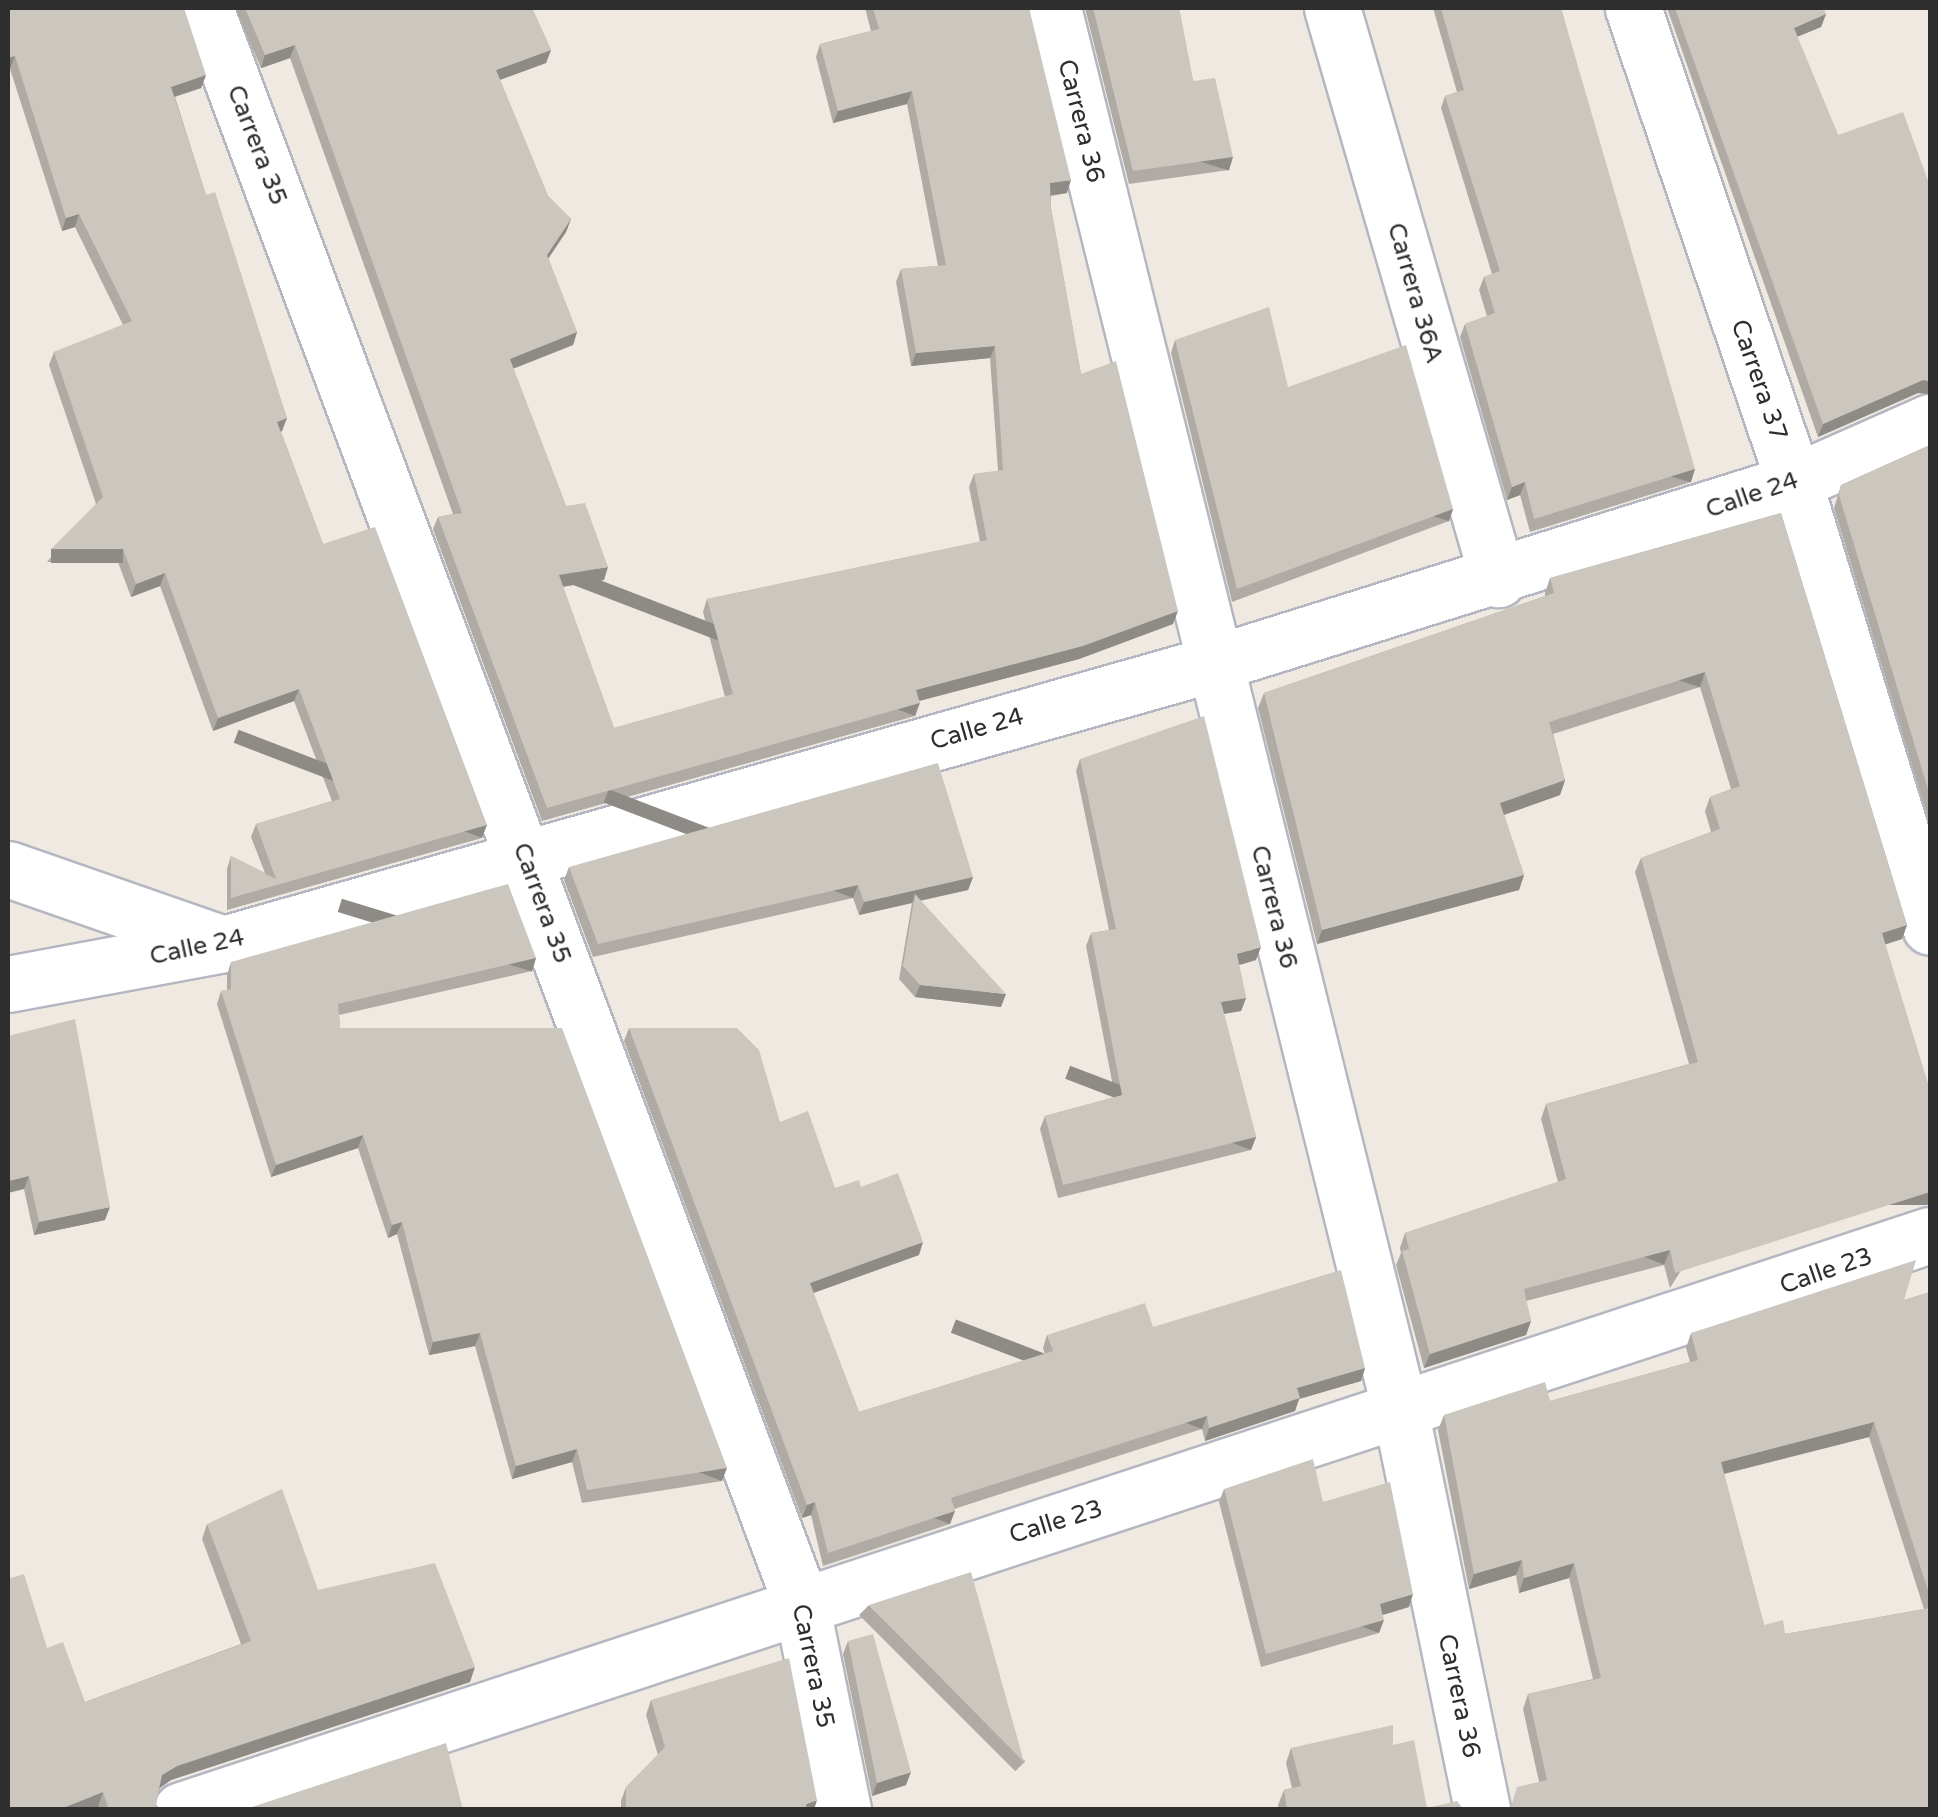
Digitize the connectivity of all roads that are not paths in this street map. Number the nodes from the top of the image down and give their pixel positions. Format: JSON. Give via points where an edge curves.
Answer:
{"nodes":[{"id":1,"x":205,"y":8,"type":"edge"},
{"id":2,"x":1053,"y":8,"type":"edge"},
{"id":3,"x":1332,"y":8,"type":"edge"},
{"id":4,"x":1633,"y":8,"type":"edge"},
{"id":5,"x":1930,"y":422,"type":"edge"},
{"id":6,"x":1794,"y":482,"type":"junction"},
{"id":7,"x":1498,"y":578,"type":"junction"},
{"id":8,"x":1212,"y":664,"type":"junction"},
{"id":9,"x":524,"y":856,"type":"junction"},
{"id":10,"x":8,"y":869,"type":"edge"},
{"id":11,"x":1930,"y":927,"type":"edge"},
{"id":12,"x":223,"y":944,"type":"junction"},
{"id":13,"x":8,"y":984,"type":"edge"},
{"id":14,"x":1930,"y":1235,"type":"edge"},
{"id":15,"x":1401,"y":1414,"type":"junction"},
{"id":16,"x":801,"y":1602,"type":"junction"},
{"id":17,"x":181,"y":1810,"type":"edge"},
{"id":18,"x":843,"y":1810,"type":"edge"},
{"id":19,"x":1482,"y":1810,"type":"edge"}],
"edges":[{"from":1,"to":9,"type":"street","name":"Carrera 35"},
{"from":2,"to":8,"type":"street","name":"Carrera 36"},
{"from":3,"to":7,"type":"street","name":"Carrera 36A"},
{"from":4,"to":6,"type":"street","name":"Carrera 37"},
{"from":5,"to":6,"type":"street","name":"Calle 24"},
{"from":6,"to":7,"type":"street","name":"Calle 24"},
{"from":6,"to":11,"type":"street","name":"Carrera 37"},
{"from":7,"to":8,"type":"street","name":"Calle 24"},
{"from":8,"to":9,"type":"street","name":"Calle 24"},
{"from":8,"to":15,"type":"street","name":"Carrera 36"},
{"from":9,"to":12,"type":"street","name":"Calle 24"},
{"from":9,"to":16,"type":"street","name":"Carrera 35"},
{"from":10,"to":12,"type":"street"},
{"from":12,"to":13,"type":"street","name":"Calle 24"},
{"from":14,"to":15,"type":"street","name":"Calle 23"},
{"from":15,"to":16,"type":"street","name":"Calle 23"},
{"from":15,"to":19,"type":"street","name":"Carrera 36"},
{"from":16,"to":17,"type":"street","name":"Calle 23"},
{"from":16,"to":18,"type":"street","name":"Carrera 35"}]}
